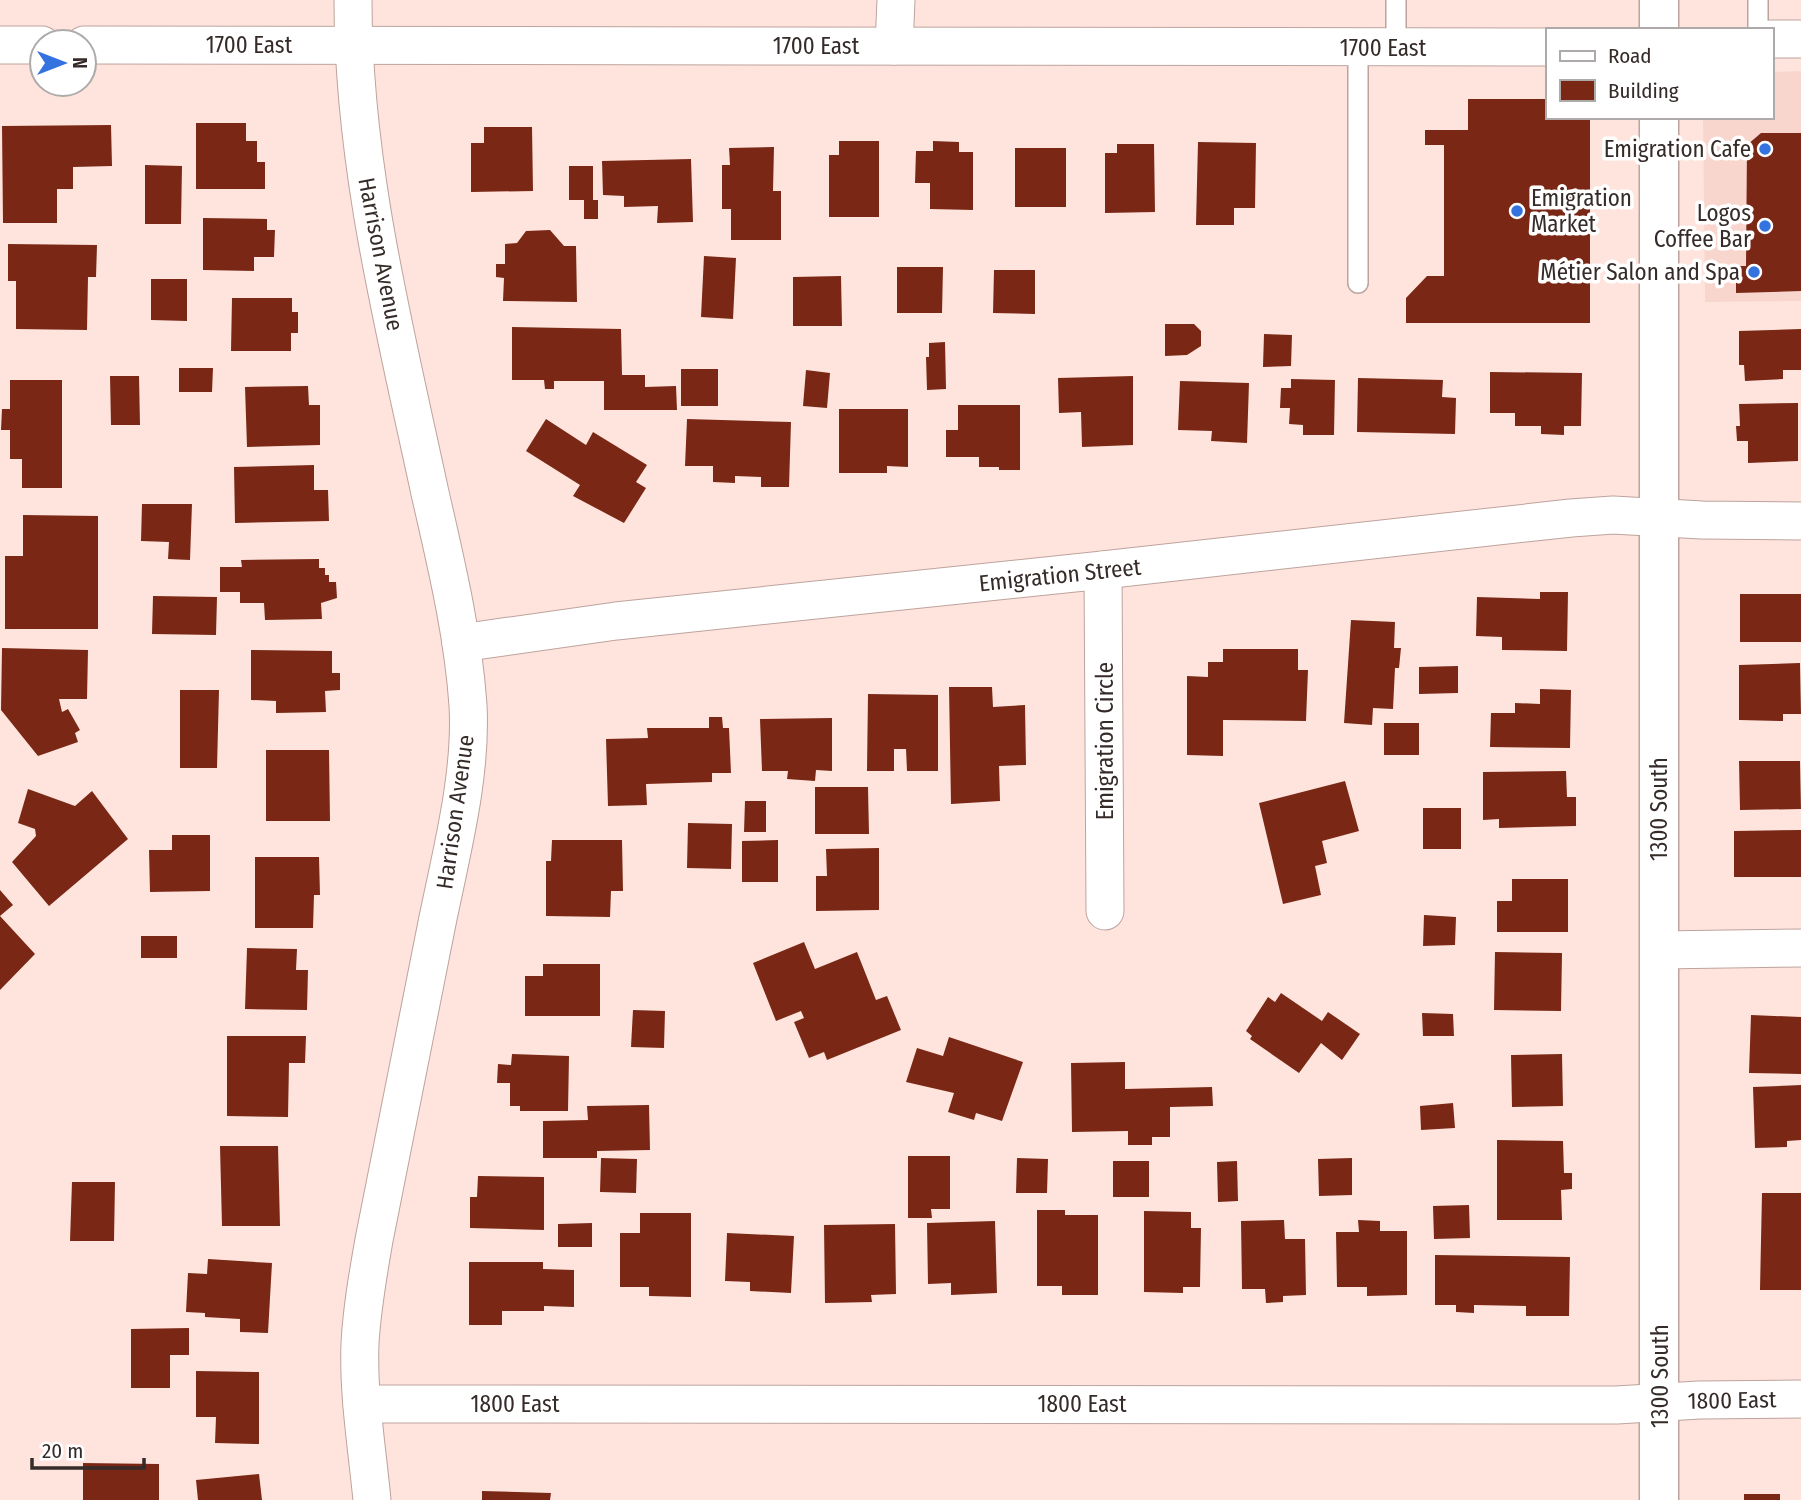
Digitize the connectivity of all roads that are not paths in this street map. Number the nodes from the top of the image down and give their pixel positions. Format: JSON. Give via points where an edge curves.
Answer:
{"nodes":[{"id":1,"x":353,"y":0,"type":"edge"},
{"id":2,"x":896,"y":0,"type":"edge"},
{"id":3,"x":1396,"y":0,"type":"edge"},
{"id":4,"x":1659,"y":0,"type":"edge"},
{"id":5,"x":1758,"y":0,"type":"edge"},
{"id":6,"x":1659,"y":28,"type":"edge"},
{"id":7,"x":1758,"y":28,"type":"edge"},
{"id":8,"x":1773,"y":39,"type":"edge"},
{"id":9,"x":1801,"y":39,"type":"edge"},
{"id":10,"x":0,"y":45,"type":"edge"},
{"id":11,"x":28,"y":45,"type":"edge"},
{"id":12,"x":98,"y":45,"type":"edge"},
{"id":13,"x":894,"y":46,"type":"junction"},
{"id":14,"x":353,"y":47,"type":"junction"},
{"id":15,"x":1546,"y":47,"type":"edge"},
{"id":16,"x":1358,"y":48,"type":"junction"},
{"id":17,"x":1396,"y":48,"type":"junction"},
{"id":18,"x":1659,"y":119,"type":"edge"},
{"id":19,"x":1358,"y":283,"type":"dead end"},
{"id":20,"x":1659,"y":518,"type":"junction"},
{"id":21,"x":1801,"y":521,"type":"edge"},
{"id":22,"x":1103,"y":570,"type":"junction"},
{"id":23,"x":461,"y":643,"type":"junction"},
{"id":24,"x":1105,"y":911,"type":"dead end"},
{"id":25,"x":1801,"y":948,"type":"edge"},
{"id":26,"x":1659,"y":950,"type":"junction"},
{"id":27,"x":1801,"y":1399,"type":"edge"},
{"id":28,"x":1659,"y":1402,"type":"junction"},
{"id":29,"x":362,"y":1404,"type":"junction"},
{"id":30,"x":372,"y":1500,"type":"edge"},
{"id":31,"x":1659,"y":1500,"type":"edge"}],
"edges":[{"from":1,"to":14,"type":"street","name":"Harrison Avenue"},
{"from":2,"to":13,"type":"street"},
{"from":3,"to":17,"type":"lane"},
{"from":4,"to":6,"type":"street"},
{"from":5,"to":7,"type":"lane"},
{"from":8,"to":9,"type":"street"},
{"from":10,"to":11,"type":"street"},
{"from":12,"to":14,"type":"street","name":"1700 East"},
{"from":13,"to":14,"type":"street","name":"1700 East"},
{"from":13,"to":16,"type":"street","name":"1700 East"},
{"from":14,"to":23,"type":"street","name":"Harrison Avenue","via":[[361,147],[377,244]]},
{"from":15,"to":17,"type":"street","name":"1700 East"},
{"from":16,"to":17,"type":"street","name":"1700 East"},
{"from":16,"to":19,"type":"lane"},
{"from":18,"to":20,"type":"street","name":"1300 South"},
{"from":20,"to":21,"type":"street","name":"Emigration Street"},
{"from":20,"to":22,"type":"street","name":"Emigration Street","via":[[1571,518]]},
{"from":20,"to":26,"type":"street","name":"1300 South"},
{"from":22,"to":23,"type":"street","name":"Emigration Street","via":[[616,621]]},
{"from":22,"to":24,"type":"street","name":"Emigration Circle"},
{"from":23,"to":29,"type":"street","name":"Harrison Avenue","via":[[468,707],[467,762],[372,1252],[360,1344]]},
{"from":25,"to":26,"type":"street"},
{"from":26,"to":28,"type":"street","name":"1300 South"},
{"from":27,"to":28,"type":"street","name":"1800 East"},
{"from":28,"to":29,"type":"street","name":"1800 East"},
{"from":28,"to":31,"type":"street","name":"1300 South"},
{"from":29,"to":30,"type":"street","name":"Harrison Avenue"}]}
